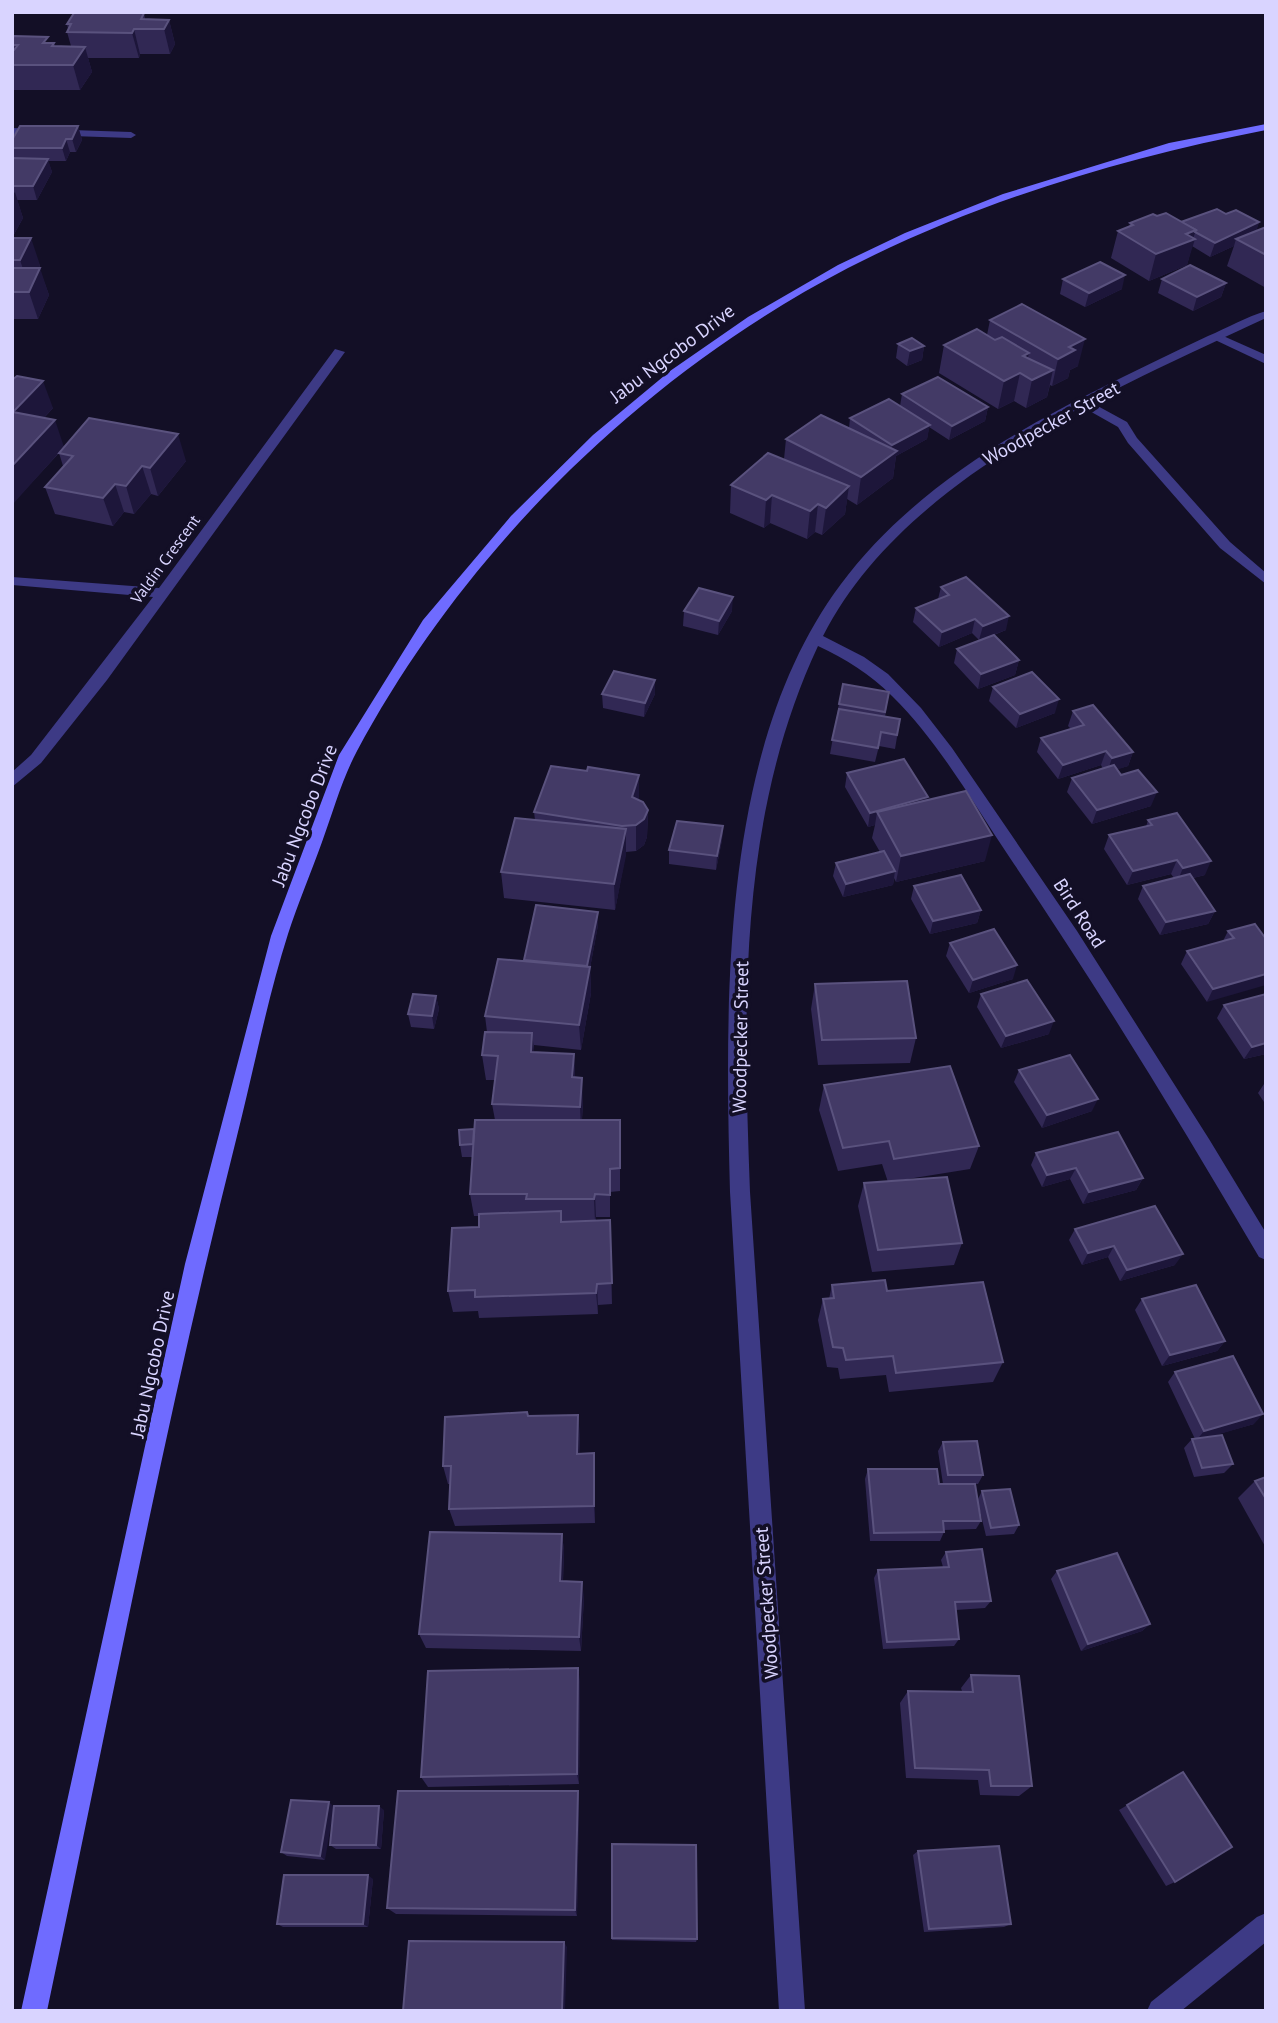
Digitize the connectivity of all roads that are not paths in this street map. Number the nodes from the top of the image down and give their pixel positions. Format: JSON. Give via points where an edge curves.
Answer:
{"nodes":[{"id":1,"x":1266,"y":127,"type":"edge"},
{"id":2,"x":12,"y":131,"type":"edge"},
{"id":3,"x":131,"y":135,"type":"dead end"},
{"id":4,"x":1266,"y":314,"type":"edge"},
{"id":5,"x":1217,"y":337,"type":"junction"},
{"id":6,"x":339,"y":352,"type":"dead end"},
{"id":7,"x":1266,"y":360,"type":"edge"},
{"id":8,"x":1083,"y":402,"type":"junction"},
{"id":9,"x":1266,"y":580,"type":"edge"},
{"id":10,"x":12,"y":581,"type":"edge"},
{"id":11,"x":161,"y":593,"type":"junction"},
{"id":12,"x":814,"y":638,"type":"junction"},
{"id":13,"x":12,"y":780,"type":"edge"},
{"id":14,"x":1266,"y":1251,"type":"edge"},
{"id":15,"x":1266,"y":1926,"type":"edge"},
{"id":16,"x":34,"y":2011,"type":"edge"},
{"id":17,"x":792,"y":2011,"type":"edge"},
{"id":18,"x":1160,"y":2011,"type":"edge"}],
"edges":[{"from":1,"to":16,"type":"main road","name":"Jabu Ngcobo Drive","via":[[1173,145],[1007,196],[876,251],[752,319],[674,374],[597,438],[516,519],[428,623],[348,755],[279,936],[195,1264]]},
{"from":2,"to":3,"type":"street"},
{"from":4,"to":5,"type":"street","name":"Woodpecker Street"},
{"from":5,"to":7,"type":"street"},
{"from":5,"to":8,"type":"street","name":"Woodpecker Street"},
{"from":6,"to":11,"type":"street","name":"Valdin Crescent"},
{"from":8,"to":9,"type":"street","via":[[1123,425],[1225,545]]},
{"from":8,"to":12,"type":"street","name":"Woodpecker Street","via":[[985,458],[919,511],[871,556],[835,601]]},
{"from":10,"to":11,"type":"street"},
{"from":11,"to":13,"type":"street","name":"Valdin Crescent","via":[[45,749]]},
{"from":12,"to":14,"type":"street","name":"Bird Road","via":[[862,662],[884,679],[949,756],[1163,1077]]},
{"from":12,"to":17,"type":"street","name":"Woodpecker Street","via":[[780,717],[759,795],[746,873],[737,1090]]},
{"from":15,"to":18,"type":"street"}]}
